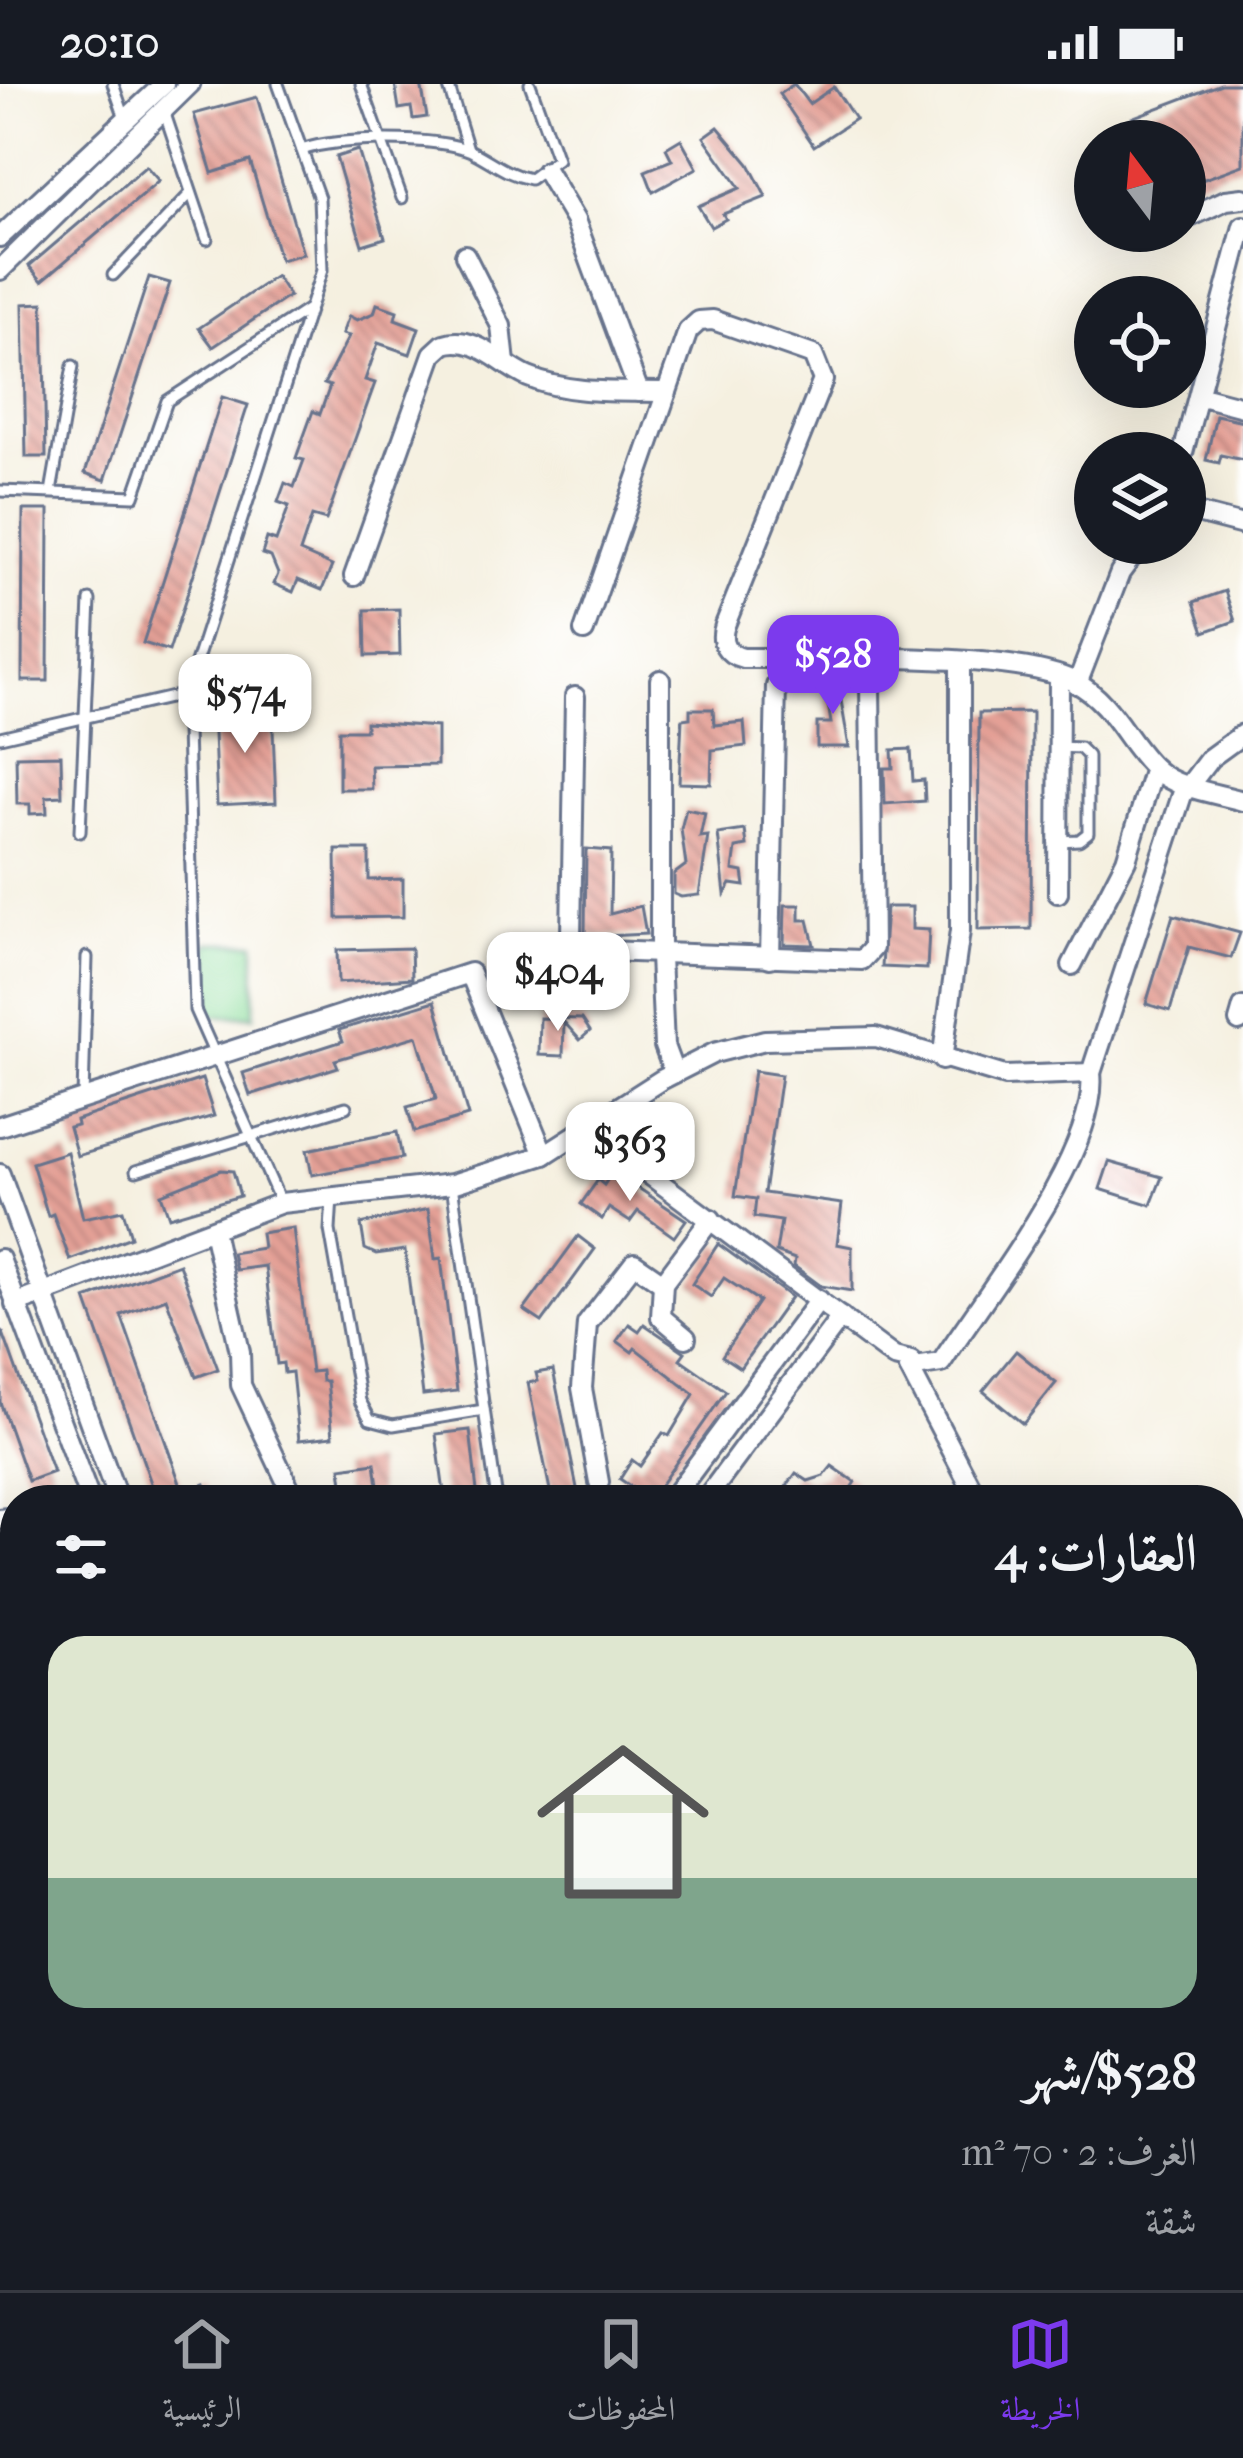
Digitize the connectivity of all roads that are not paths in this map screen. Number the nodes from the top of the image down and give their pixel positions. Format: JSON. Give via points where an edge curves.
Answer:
{"nodes":[{"id":1,"x":113,"y":84,"type":"edge"},
{"id":2,"x":164,"y":84,"type":"edge"},
{"id":3,"x":190,"y":84,"type":"edge"},
{"id":4,"x":278,"y":84,"type":"edge"},
{"id":5,"x":361,"y":84,"type":"edge"},
{"id":6,"x":448,"y":84,"type":"edge"},
{"id":7,"x":530,"y":84,"type":"edge"},
{"id":8,"x":164,"y":108,"type":"junction"},
{"id":9,"x":125,"y":120,"type":"junction"},
{"id":10,"x":130,"y":141,"type":"junction"},
{"id":11,"x":382,"y":141,"type":"junction"},
{"id":12,"x":468,"y":149,"type":"junction"},
{"id":13,"x":302,"y":150,"type":"junction"},
{"id":14,"x":546,"y":171,"type":"junction"},
{"id":15,"x":190,"y":194,"type":"junction"},
{"id":16,"x":403,"y":198,"type":"dead end"},
{"id":17,"x":1243,"y":199,"type":"edge"},
{"id":18,"x":1206,"y":209,"type":"edge"},
{"id":19,"x":1243,"y":226,"type":"edge"},
{"id":20,"x":0,"y":237,"type":"edge"},
{"id":21,"x":207,"y":239,"type":"dead end"},
{"id":22,"x":465,"y":255,"type":"dead end"},
{"id":23,"x":0,"y":270,"type":"edge"},
{"id":24,"x":113,"y":274,"type":"dead end"},
{"id":25,"x":1235,"y":288,"type":"edge"},
{"id":26,"x":310,"y":308,"type":"junction"},
{"id":27,"x":506,"y":363,"type":"junction"},
{"id":28,"x":73,"y":366,"type":"dead end"},
{"id":29,"x":1206,"y":381,"type":"edge"},
{"id":30,"x":639,"y":392,"type":"junction"},
{"id":31,"x":667,"y":392,"type":"junction"},
{"id":32,"x":1206,"y":398,"type":"edge"},
{"id":33,"x":1243,"y":406,"type":"edge"},
{"id":34,"x":0,"y":491,"type":"edge"},
{"id":35,"x":51,"y":492,"type":"junction"},
{"id":36,"x":1206,"y":515,"type":"edge"},
{"id":37,"x":1243,"y":525,"type":"edge"},
{"id":38,"x":1127,"y":564,"type":"edge"},
{"id":39,"x":354,"y":576,"type":"dead end"},
{"id":40,"x":90,"y":600,"type":"dead end"},
{"id":41,"x":584,"y":631,"type":"dead end"},
{"id":42,"x":961,"y":663,"type":"junction"},
{"id":43,"x":661,"y":680,"type":"dead end"},
{"id":44,"x":1068,"y":680,"type":"junction"},
{"id":45,"x":870,"y":683,"type":"dead end"},
{"id":46,"x":776,"y":686,"type":"dead end"},
{"id":47,"x":187,"y":694,"type":"junction"},
{"id":48,"x":575,"y":698,"type":"dead end"},
{"id":49,"x":86,"y":718,"type":"junction"},
{"id":50,"x":1243,"y":734,"type":"edge"},
{"id":51,"x":0,"y":737,"type":"edge"},
{"id":52,"x":1058,"y":747,"type":"junction"},
{"id":53,"x":1154,"y":768,"type":"junction"},
{"id":54,"x":1188,"y":785,"type":"junction"},
{"id":55,"x":1243,"y":801,"type":"edge"},
{"id":56,"x":80,"y":832,"type":"dead end"},
{"id":57,"x":1058,"y":841,"type":"junction"},
{"id":58,"x":1058,"y":893,"type":"dead end"},
{"id":59,"x":660,"y":956,"type":"junction"},
{"id":60,"x":87,"y":957,"type":"dead end"},
{"id":61,"x":770,"y":958,"type":"junction"},
{"id":62,"x":1072,"y":965,"type":"dead end"},
{"id":63,"x":215,"y":1053,"type":"junction"},
{"id":64,"x":942,"y":1060,"type":"junction"},
{"id":65,"x":674,"y":1073,"type":"junction"},
{"id":66,"x":1091,"y":1073,"type":"junction"},
{"id":67,"x":83,"y":1098,"type":"junction"},
{"id":68,"x":346,"y":1107,"type":"dead end"},
{"id":69,"x":0,"y":1126,"type":"edge"},
{"id":70,"x":588,"y":1129,"type":"junction"},
{"id":71,"x":254,"y":1139,"type":"junction"},
{"id":72,"x":544,"y":1155,"type":"junction"},
{"id":73,"x":136,"y":1171,"type":"dead end"},
{"id":74,"x":0,"y":1174,"type":"edge"},
{"id":75,"x":452,"y":1184,"type":"junction"},
{"id":76,"x":332,"y":1197,"type":"junction"},
{"id":77,"x":281,"y":1203,"type":"junction"},
{"id":78,"x":711,"y":1219,"type":"junction"},
{"id":79,"x":213,"y":1230,"type":"junction"},
{"id":80,"x":0,"y":1259,"type":"edge"},
{"id":81,"x":663,"y":1282,"type":"junction"},
{"id":82,"x":41,"y":1294,"type":"junction"},
{"id":83,"x":819,"y":1300,"type":"junction"},
{"id":84,"x":15,"y":1304,"type":"junction"},
{"id":85,"x":841,"y":1317,"type":"junction"},
{"id":86,"x":686,"y":1337,"type":"dead end"},
{"id":87,"x":909,"y":1368,"type":"junction"},
{"id":88,"x":484,"y":1410,"type":"junction"},
{"id":89,"x":599,"y":1482,"type":"dead end"},
{"id":90,"x":83,"y":1485,"type":"edge"},
{"id":91,"x":112,"y":1485,"type":"edge"},
{"id":92,"x":288,"y":1485,"type":"edge"},
{"id":93,"x":495,"y":1485,"type":"edge"},
{"id":94,"x":682,"y":1485,"type":"edge"},
{"id":95,"x":716,"y":1485,"type":"edge"},
{"id":96,"x":970,"y":1485,"type":"edge"}],
"edges":[{"from":1,"to":9,"type":"lane"},
{"from":2,"to":9,"type":"street"},
{"from":3,"to":8,"type":"street"},
{"from":4,"to":13,"type":"lane"},
{"from":5,"to":11,"type":"lane"},
{"from":6,"to":12,"type":"lane"},
{"from":7,"to":14,"type":"lane","via":[[557,159]]},
{"from":8,"to":10,"type":"street"},
{"from":8,"to":15,"type":"lane"},
{"from":9,"to":10,"type":"lane"},
{"from":9,"to":20,"type":"street"},
{"from":10,"to":23,"type":"street"},
{"from":11,"to":12,"type":"lane"},
{"from":11,"to":13,"type":"lane","via":[[330,139]]},
{"from":11,"to":16,"type":"lane"},
{"from":12,"to":14,"type":"lane","via":[[503,174],[530,179]]},
{"from":13,"to":26,"type":"lane","via":[[319,198],[322,271]]},
{"from":14,"to":30,"type":"street","via":[[575,220]]},
{"from":15,"to":21,"type":"lane"},
{"from":15,"to":24,"type":"lane"},
{"from":17,"to":18,"type":"street"},
{"from":19,"to":25,"type":"street"},
{"from":22,"to":27,"type":"street","via":[[498,316]]},
{"from":25,"to":29,"type":"street"},
{"from":26,"to":35,"type":"lane","via":[[167,401],[134,496]]},
{"from":26,"to":47,"type":"lane"},
{"from":27,"to":30,"type":"street","via":[[556,384]]},
{"from":27,"to":39,"type":"street","via":[[464,341],[434,355]]},
{"from":28,"to":35,"type":"lane"},
{"from":30,"to":31,"type":"street"},
{"from":31,"to":41,"type":"street"},
{"from":31,"to":42,"type":"street","via":[[688,331],[706,320],[813,355],[823,372],[722,632],[729,652]]},
{"from":32,"to":33,"type":"street"},
{"from":34,"to":35,"type":"lane"},
{"from":36,"to":37,"type":"street"},
{"from":38,"to":44,"type":"street"},
{"from":40,"to":49,"type":"lane"},
{"from":42,"to":44,"type":"street"},
{"from":42,"to":64,"type":"street","via":[[959,952]]},
{"from":43,"to":59,"type":"street"},
{"from":44,"to":52,"type":"street"},
{"from":44,"to":53,"type":"street","via":[[1126,728]]},
{"from":45,"to":61,"type":"street","via":[[873,952],[862,960]]},
{"from":46,"to":61,"type":"street"},
{"from":47,"to":49,"type":"lane"},
{"from":47,"to":63,"type":"lane","via":[[195,1010]]},
{"from":48,"to":59,"type":"street","via":[[572,944],[581,954]]},
{"from":49,"to":51,"type":"lane"},
{"from":49,"to":56,"type":"lane"},
{"from":50,"to":54,"type":"street"},
{"from":52,"to":57,"type":"street"},
{"from":52,"to":57,"type":"lane","via":[[1087,753],[1088,833]]},
{"from":53,"to":54,"type":"street"},
{"from":53,"to":62,"type":"street","via":[[1126,860]]},
{"from":54,"to":55,"type":"street"},
{"from":54,"to":66,"type":"street"},
{"from":57,"to":58,"type":"street"},
{"from":59,"to":61,"type":"street"},
{"from":59,"to":65,"type":"street","via":[[664,1046]]},
{"from":60,"to":67,"type":"lane"},
{"from":63,"to":67,"type":"street"},
{"from":63,"to":71,"type":"lane"},
{"from":63,"to":72,"type":"street","via":[[470,973]]},
{"from":64,"to":65,"type":"street","via":[[876,1036],[813,1036],[714,1052]]},
{"from":64,"to":66,"type":"street","via":[[1005,1076]]},
{"from":65,"to":70,"type":"street"},
{"from":66,"to":87,"type":"street","via":[[1087,1118],[1063,1176],[940,1363]]},
{"from":67,"to":69,"type":"street"},
{"from":68,"to":71,"type":"lane"},
{"from":70,"to":72,"type":"street"},
{"from":70,"to":78,"type":"street"},
{"from":71,"to":73,"type":"lane"},
{"from":71,"to":77,"type":"lane"},
{"from":72,"to":75,"type":"street"},
{"from":74,"to":82,"type":"street"},
{"from":75,"to":76,"type":"street"},
{"from":75,"to":88,"type":"lane"},
{"from":76,"to":77,"type":"street"},
{"from":76,"to":88,"type":"lane","via":[[330,1230],[360,1401],[370,1419],[393,1425]]},
{"from":77,"to":79,"type":"street"},
{"from":78,"to":81,"type":"street"},
{"from":78,"to":83,"type":"street"},
{"from":79,"to":82,"type":"street"},
{"from":79,"to":92,"type":"street","via":[[241,1385]]},
{"from":80,"to":84,"type":"street"},
{"from":81,"to":86,"type":"street","via":[[661,1317]]},
{"from":81,"to":89,"type":"street","via":[[634,1263],[586,1324],[583,1388]]},
{"from":82,"to":84,"type":"street"},
{"from":82,"to":91,"type":"street"},
{"from":83,"to":85,"type":"street"},
{"from":83,"to":94,"type":"street"},
{"from":84,"to":90,"type":"street"},
{"from":85,"to":87,"type":"street","via":[[910,1361]]},
{"from":85,"to":95,"type":"street"},
{"from":87,"to":96,"type":"street"},
{"from":88,"to":93,"type":"lane"}]}
